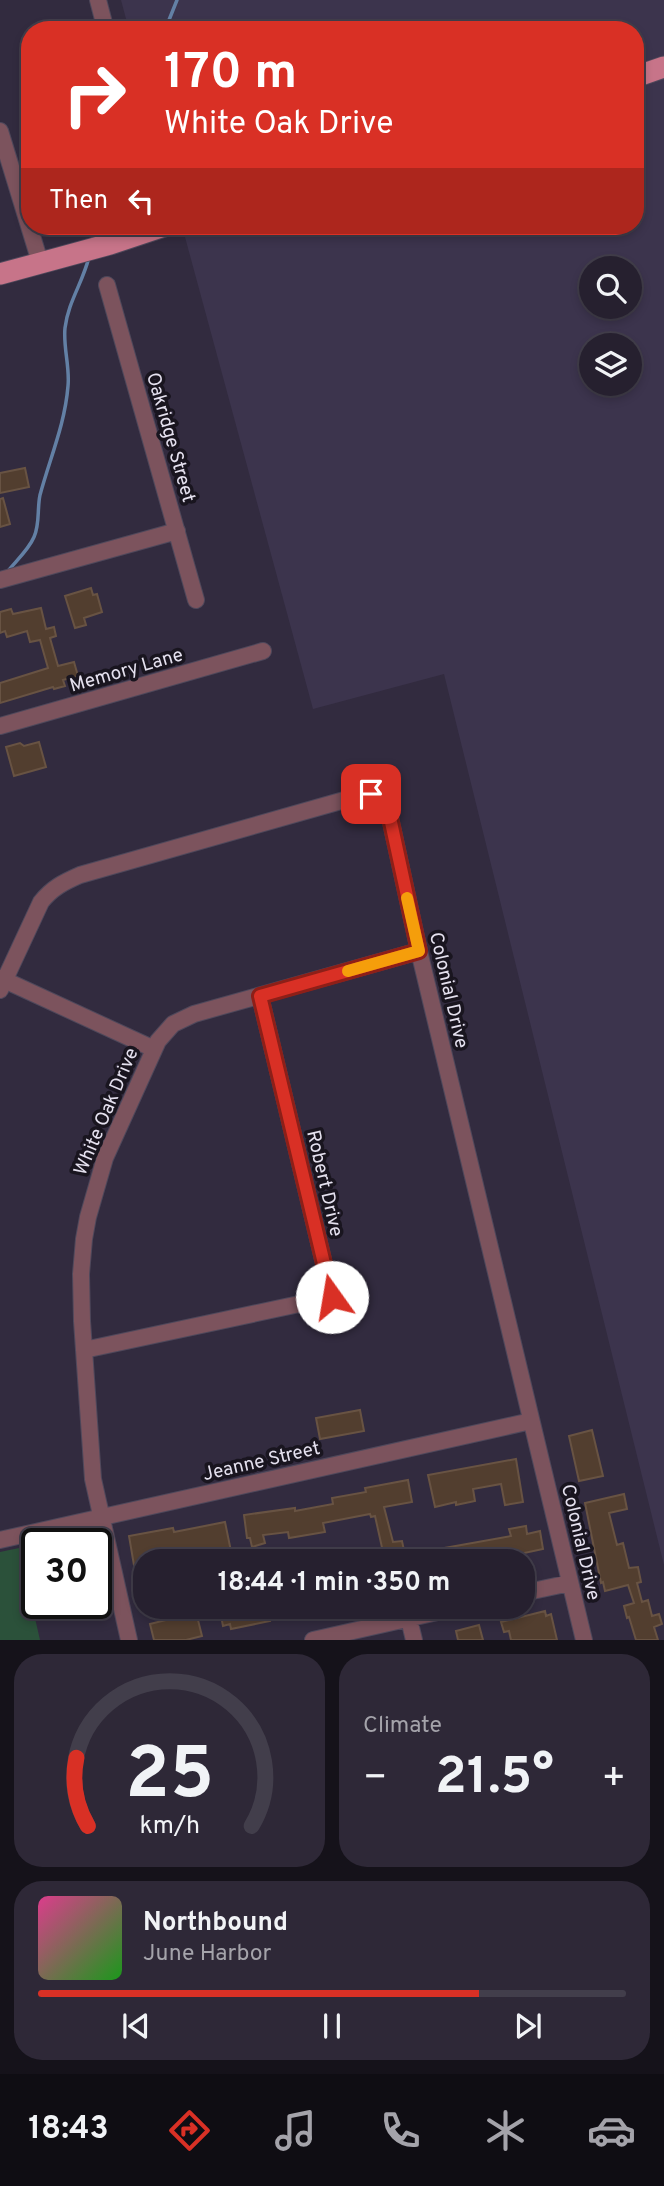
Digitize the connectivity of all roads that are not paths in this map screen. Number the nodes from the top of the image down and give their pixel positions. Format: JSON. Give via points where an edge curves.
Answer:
{"nodes":[{"id":1,"x":98,"y":0,"type":"edge"},
{"id":2,"x":103,"y":21,"type":"edge"},
{"id":3,"x":664,"y":68,"type":"edge"},
{"id":4,"x":644,"y":75,"type":"edge"},
{"id":5,"x":0,"y":131,"type":"edge"},
{"id":6,"x":21,"y":200,"type":"edge"},
{"id":7,"x":32,"y":235,"type":"edge"},
{"id":8,"x":137,"y":235,"type":"edge"},
{"id":9,"x":40,"y":262,"type":"junction"},
{"id":10,"x":0,"y":274,"type":"edge"},
{"id":11,"x":107,"y":285,"type":"dead end"},
{"id":12,"x":177,"y":531,"type":"junction"},
{"id":13,"x":0,"y":580,"type":"edge"},
{"id":14,"x":196,"y":600,"type":"dead end"},
{"id":15,"x":263,"y":652,"type":"dead end"},
{"id":16,"x":0,"y":726,"type":"edge"},
{"id":17,"x":419,"y":951,"type":"junction"},
{"id":18,"x":2,"y":982,"type":"edge"},
{"id":19,"x":260,"y":996,"type":"junction"},
{"id":20,"x":154,"y":1049,"type":"junction"},
{"id":21,"x":84,"y":1350,"type":"junction"},
{"id":22,"x":531,"y":1421,"type":"junction"},
{"id":23,"x":102,"y":1518,"type":"junction"},
{"id":24,"x":0,"y":1540,"type":"edge"},
{"id":25,"x":570,"y":1583,"type":"junction"},
{"id":26,"x":535,"y":1590,"type":"edge"},
{"id":27,"x":409,"y":1619,"type":"joint"},
{"id":28,"x":129,"y":1640,"type":"edge"},
{"id":29,"x":313,"y":1640,"type":"edge"},
{"id":30,"x":414,"y":1640,"type":"edge"},
{"id":31,"x":583,"y":1640,"type":"edge"}],
"edges":[{"from":1,"to":2,"type":"street"},
{"from":3,"to":4,"type":"main road"},
{"from":5,"to":6,"type":"street"},
{"from":7,"to":9,"type":"street"},
{"from":8,"to":9,"type":"main road"},
{"from":9,"to":10,"type":"main road"},
{"from":11,"to":12,"type":"street","name":"Oakridge Street"},
{"from":12,"to":13,"type":"street"},
{"from":12,"to":14,"type":"street","name":"Oakridge Street"},
{"from":15,"to":16,"type":"street","name":"Memory Lane"},
{"from":17,"to":18,"type":"street","name":"Colonial Drive","via":[[389,813],[380,797],[371,794],[60,884],[41,902]]},
{"from":17,"to":19,"type":"street","name":"White Oak Drive"},
{"from":17,"to":22,"type":"street","name":"Colonial Drive"},
{"from":18,"to":20,"type":"street"},
{"from":19,"to":20,"type":"street","name":"White Oak Drive","via":[[183,1019],[166,1029]]},
{"from":19,"to":21,"type":"street","name":"Robert Drive","via":[[332,1297]]},
{"from":20,"to":21,"type":"street","name":"White Oak Drive","via":[[105,1158],[88,1217],[81,1274]]},
{"from":21,"to":23,"type":"street","name":"White Oak Drive","via":[[93,1479]]},
{"from":22,"to":23,"type":"street","name":"Jeanne Street"},
{"from":22,"to":25,"type":"street","name":"Colonial Drive"},
{"from":23,"to":24,"type":"street","name":"Jeanne Street"},
{"from":23,"to":28,"type":"street","name":"White Oak Drive"},
{"from":25,"to":26,"type":"street"},
{"from":25,"to":31,"type":"street","name":"Colonial Drive"},
{"from":27,"to":29,"type":"street"},
{"from":27,"to":30,"type":"street"}]}
